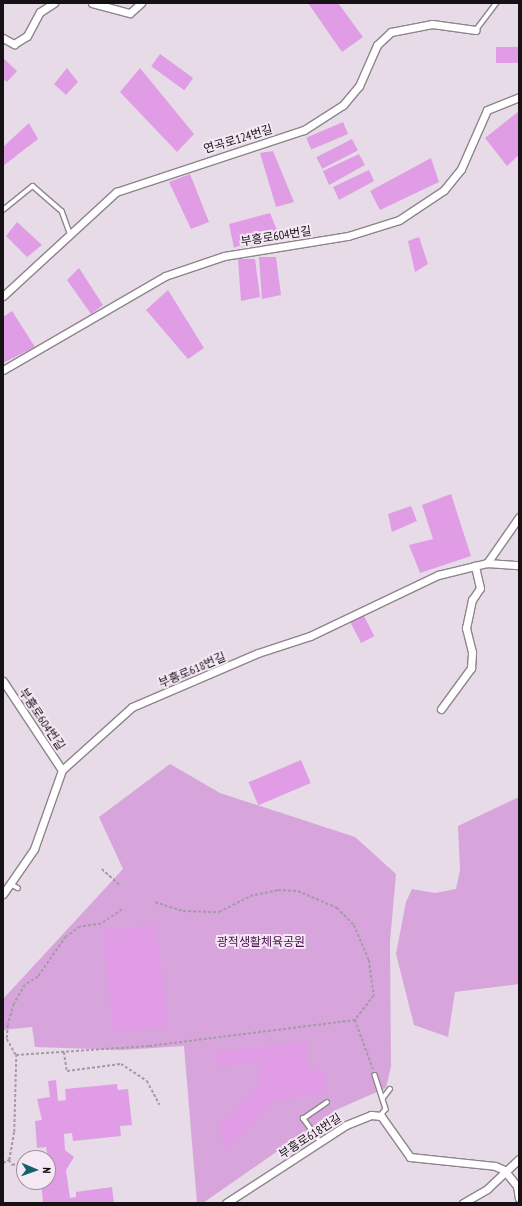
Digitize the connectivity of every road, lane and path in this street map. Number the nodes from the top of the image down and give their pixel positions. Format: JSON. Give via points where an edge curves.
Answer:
{"nodes":[{"id":1,"x":54,"y":3,"type":"edge"},
{"id":2,"x":92,"y":3,"type":"edge"},
{"id":3,"x":141,"y":3,"type":"edge"},
{"id":4,"x":496,"y":3,"type":"edge"},
{"id":5,"x":476,"y":30,"type":"joint"},
{"id":6,"x":3,"y":38,"type":"edge"},
{"id":7,"x":519,"y":97,"type":"edge"},
{"id":8,"x":3,"y":210,"type":"edge"},
{"id":9,"x":70,"y":234,"type":"junction"},
{"id":10,"x":3,"y":296,"type":"edge"},
{"id":11,"x":3,"y":370,"type":"edge"},
{"id":12,"x":519,"y":517,"type":"edge"},
{"id":13,"x":487,"y":563,"type":"junction"},
{"id":14,"x":519,"y":565,"type":"edge"},
{"id":15,"x":475,"y":566,"type":"junction"},
{"id":16,"x":3,"y":681,"type":"edge"},
{"id":17,"x":441,"y":709,"type":"dead end"},
{"id":18,"x":62,"y":770,"type":"junction"},
{"id":19,"x":102,"y":869,"type":"dead end"},
{"id":20,"x":121,"y":886,"type":"dead end"},
{"id":21,"x":3,"y":894,"type":"edge"},
{"id":22,"x":155,"y":902,"type":"dead end"},
{"id":23,"x":122,"y":910,"type":"dead end"},
{"id":24,"x":355,"y":1020,"type":"junction"},
{"id":25,"x":64,"y":1052,"type":"junction"},
{"id":26,"x":16,"y":1055,"type":"junction"},
{"id":27,"x":375,"y":1075,"type":"joint"},
{"id":28,"x":390,"y":1089,"type":"dead end"},
{"id":29,"x":383,"y":1098,"type":"junction"},
{"id":30,"x":327,"y":1102,"type":"dead end"},
{"id":31,"x":160,"y":1105,"type":"dead end"},
{"id":32,"x":381,"y":1116,"type":"junction"},
{"id":33,"x":320,"y":1142,"type":"junction"},
{"id":34,"x":519,"y":1159,"type":"edge"},
{"id":35,"x":9,"y":1160,"type":"junction"},
{"id":36,"x":3,"y":1163,"type":"edge"},
{"id":37,"x":16,"y":1165,"type":"edge"},
{"id":38,"x":504,"y":1170,"type":"junction"},
{"id":39,"x":519,"y":1198,"type":"edge"},
{"id":40,"x":226,"y":1203,"type":"edge"},
{"id":41,"x":463,"y":1203,"type":"edge"}],
"edges":[{"from":1,"to":6,"type":"street","via":[[40,12],[27,36],[14,44]]},
{"from":2,"to":3,"type":"street","via":[[130,13]]},
{"from":4,"to":5,"type":"lane"},
{"from":5,"to":9,"type":"street","name":"연곡로124번길","via":[[432,24],[391,32],[377,45],[359,86],[343,105],[304,130],[116,192]]},
{"from":7,"to":11,"type":"street","name":"부흥로604번길","via":[[487,110],[461,169],[444,190],[400,220],[348,236],[224,256],[165,276]]},
{"from":8,"to":9,"type":"lane","via":[[33,186],[62,211]]},
{"from":9,"to":10,"type":"street","name":"연곡로124번길"},
{"from":12,"to":13,"type":"street"},
{"from":13,"to":14,"type":"street","name":"부흥로618번길"},
{"from":13,"to":15,"type":"street","name":"부흥로618번길"},
{"from":15,"to":17,"type":"street","via":[[480,588],[472,600],[466,628],[472,652],[471,668]]},
{"from":15,"to":18,"type":"street","name":"부흥로618번길","via":[[438,575],[310,636],[258,653],[132,707]]},
{"from":16,"to":18,"type":"street","name":"부흥로604번길"},
{"from":18,"to":21,"type":"street","name":"부흥로618번길","via":[[34,849],[15,886]]},
{"from":19,"to":20,"type":"path"},
{"from":22,"to":24,"type":"path","via":[[183,911],[219,912],[250,896],[298,891],[337,908],[358,932],[366,948],[372,974],[373,998]]},
{"from":23,"to":26,"type":"path","via":[[101,924],[80,927],[66,937],[42,972],[25,985],[14,1004],[8,1025],[7,1040]]},
{"from":24,"to":25,"type":"path"},
{"from":24,"to":27,"type":"path"},
{"from":25,"to":26,"type":"path"},
{"from":25,"to":31,"type":"path","via":[[67,1071],[120,1064],[147,1081]]},
{"from":26,"to":35,"type":"path","via":[[14,1132]]},
{"from":27,"to":29,"type":"lane"},
{"from":28,"to":29,"type":"lane"},
{"from":29,"to":32,"type":"lane","via":[[386,1109]]},
{"from":30,"to":33,"type":"lane","via":[[303,1119]]},
{"from":32,"to":33,"type":"street","name":"부흥로618번길","via":[[371,1115],[346,1125]]},
{"from":32,"to":38,"type":"street","via":[[410,1157],[450,1159]]},
{"from":33,"to":40,"type":"street","name":"부흥로618번길"},
{"from":34,"to":38,"type":"street"},
{"from":35,"to":36,"type":"path"},
{"from":35,"to":37,"type":"path","via":[[12,1166]]},
{"from":38,"to":39,"type":"street","via":[[517,1186]]},
{"from":38,"to":41,"type":"street","via":[[487,1189]]}]}
